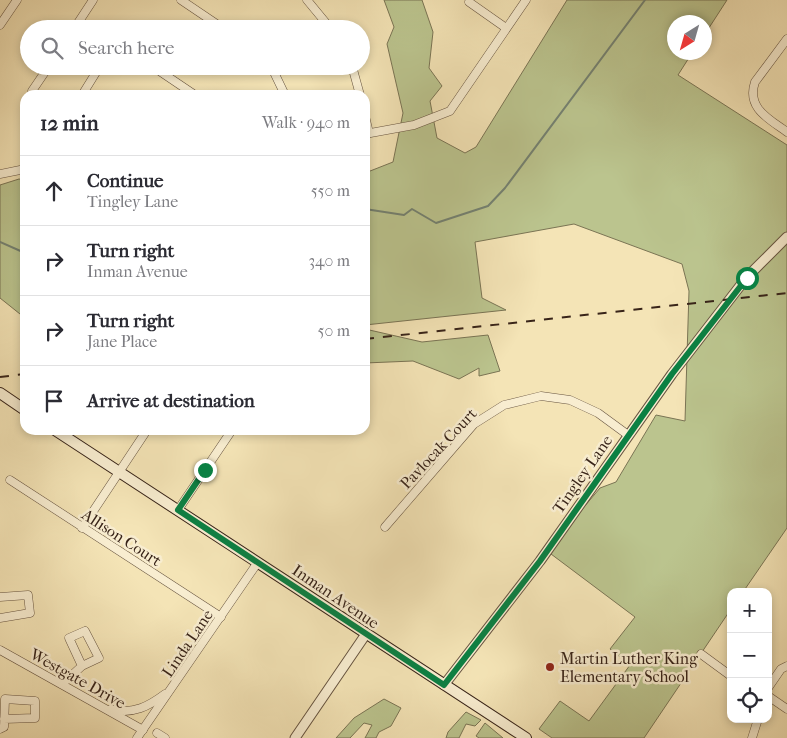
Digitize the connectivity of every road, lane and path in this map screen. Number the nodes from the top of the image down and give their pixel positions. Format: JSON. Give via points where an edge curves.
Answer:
{"nodes":[{"id":1,"x":17,"y":0,"type":"edge"},
{"id":2,"x":93,"y":0,"type":"edge"},
{"id":3,"x":181,"y":0,"type":"edge"},
{"id":4,"x":526,"y":0,"type":"edge"},
{"id":5,"x":309,"y":1,"type":"edge"},
{"id":6,"x":469,"y":2,"type":"dead end"},
{"id":7,"x":80,"y":20,"type":"edge"},
{"id":8,"x":211,"y":20,"type":"edge"},
{"id":9,"x":324,"y":20,"type":"edge"},
{"id":10,"x":0,"y":25,"type":"edge"},
{"id":11,"x":506,"y":28,"type":"junction"},
{"id":12,"x":787,"y":39,"type":"edge"},
{"id":13,"x":43,"y":75,"type":"edge"},
{"id":14,"x":95,"y":75,"type":"edge"},
{"id":15,"x":165,"y":75,"type":"edge"},
{"id":16,"x":275,"y":75,"type":"edge"},
{"id":17,"x":354,"y":75,"type":"edge"},
{"id":18,"x":33,"y":90,"type":"edge"},
{"id":19,"x":85,"y":90,"type":"edge"},
{"id":20,"x":188,"y":90,"type":"edge"},
{"id":21,"x":283,"y":90,"type":"edge"},
{"id":22,"x":359,"y":90,"type":"edge"},
{"id":23,"x":787,"y":132,"type":"edge"},
{"id":24,"x":370,"y":133,"type":"edge"},
{"id":25,"x":20,"y":170,"type":"edge"},
{"id":26,"x":0,"y":174,"type":"edge"},
{"id":27,"x":787,"y":237,"type":"edge"},
{"id":28,"x":0,"y":393,"type":"edge"},
{"id":29,"x":0,"y":400,"type":"edge"},
{"id":30,"x":20,"y":407,"type":"edge"},
{"id":31,"x":20,"y":411,"type":"edge"},
{"id":32,"x":63,"y":435,"type":"edge"},
{"id":33,"x":144,"y":435,"type":"edge"},
{"id":34,"x":229,"y":435,"type":"edge"},
{"id":35,"x":628,"y":435,"type":"junction"},
{"id":36,"x":120,"y":471,"type":"junction"},
{"id":37,"x":10,"y":480,"type":"dead end"},
{"id":38,"x":178,"y":510,"type":"junction"},
{"id":39,"x":385,"y":527,"type":"dead end"},
{"id":40,"x":82,"y":528,"type":"junction"},
{"id":41,"x":258,"y":562,"type":"junction"},
{"id":42,"x":0,"y":598,"type":"edge"},
{"id":43,"x":221,"y":617,"type":"junction"},
{"id":44,"x":0,"y":618,"type":"edge"},
{"id":45,"x":366,"y":634,"type":"junction"},
{"id":46,"x":0,"y":650,"type":"edge"},
{"id":47,"x":701,"y":654,"type":"dead end"},
{"id":48,"x":82,"y":666,"type":"junction"},
{"id":49,"x":787,"y":666,"type":"edge"},
{"id":50,"x":727,"y":673,"type":"edge"},
{"id":51,"x":772,"y":682,"type":"edge"},
{"id":52,"x":62,"y":684,"type":"junction"},
{"id":53,"x":444,"y":685,"type":"junction"},
{"id":54,"x":171,"y":690,"type":"junction"},
{"id":55,"x":772,"y":699,"type":"edge"},
{"id":56,"x":91,"y":700,"type":"junction"},
{"id":57,"x":787,"y":709,"type":"edge"},
{"id":58,"x":4,"y":719,"type":"junction"},
{"id":59,"x":757,"y":723,"type":"edge"},
{"id":60,"x":0,"y":729,"type":"edge"},
{"id":61,"x":143,"y":730,"type":"junction"},
{"id":62,"x":157,"y":733,"type":"dead end"},
{"id":63,"x":514,"y":735,"type":"edge"},
{"id":64,"x":137,"y":738,"type":"edge"},
{"id":65,"x":165,"y":738,"type":"edge"},
{"id":66,"x":295,"y":738,"type":"edge"},
{"id":67,"x":526,"y":738,"type":"edge"},
{"id":68,"x":752,"y":738,"type":"edge"}],
"edges":[{"from":1,"to":10,"type":"street"},
{"from":2,"to":7,"type":"street"},
{"from":3,"to":8,"type":"street"},
{"from":4,"to":11,"type":"street"},
{"from":5,"to":9,"type":"street"},
{"from":6,"to":11,"type":"street"},
{"from":11,"to":24,"type":"street","via":[[450,111],[414,125]]},
{"from":12,"to":23,"type":"street","via":[[752,90],[756,107]]},
{"from":13,"to":18,"type":"street"},
{"from":14,"to":19,"type":"street"},
{"from":15,"to":20,"type":"street"},
{"from":16,"to":21,"type":"street"},
{"from":17,"to":22,"type":"street"},
{"from":25,"to":26,"type":"street"},
{"from":27,"to":35,"type":"street","name":"Tingley Lane","via":[[747,278]]},
{"from":28,"to":30,"type":"main road"},
{"from":29,"to":31,"type":"main road"},
{"from":32,"to":36,"type":"main road","name":"Inman Avenue"},
{"from":33,"to":36,"type":"street"},
{"from":34,"to":38,"type":"street"},
{"from":35,"to":39,"type":"street","name":"Pavlocak Court","via":[[598,413],[570,400],[541,396],[504,405],[474,424]]},
{"from":35,"to":53,"type":"street","name":"Tingley Lane","via":[[540,561]]},
{"from":36,"to":38,"type":"main road","name":"Inman Avenue"},
{"from":36,"to":40,"type":"street"},
{"from":37,"to":40,"type":"street","name":"Allison Court"},
{"from":38,"to":41,"type":"main road","name":"Inman Avenue"},
{"from":40,"to":43,"type":"street","name":"Allison Court"},
{"from":41,"to":43,"type":"street","name":"Linda Lane"},
{"from":41,"to":45,"type":"main road","name":"Inman Avenue"},
{"from":42,"to":44,"type":"street","via":[[28,595],[30,613]]},
{"from":43,"to":54,"type":"street","name":"Linda Lane"},
{"from":45,"to":53,"type":"main road","name":"Inman Avenue"},
{"from":45,"to":66,"type":"street"},
{"from":46,"to":52,"type":"street","name":"Westgate Drive"},
{"from":47,"to":50,"type":"street"},
{"from":48,"to":48,"type":"street","via":[[99,658],[85,631],[69,638]]},
{"from":48,"to":52,"type":"street"},
{"from":49,"to":51,"type":"street"},
{"from":52,"to":56,"type":"street","name":"Westgate Drive"},
{"from":53,"to":63,"type":"main road","name":"Inman Avenue"},
{"from":54,"to":56,"type":"street","via":[[152,704],[132,711],[114,710]]},
{"from":54,"to":61,"type":"street","name":"Linda Lane"},
{"from":55,"to":57,"type":"street"},
{"from":56,"to":61,"type":"street","name":"Westgate Drive"},
{"from":58,"to":58,"type":"street","via":[[5,699],[36,701],[35,718]]},
{"from":58,"to":60,"type":"street","via":[[4,727]]},
{"from":59,"to":68,"type":"street"},
{"from":61,"to":64,"type":"street","name":"Linda Lane"},
{"from":62,"to":65,"type":"street"},
{"from":63,"to":67,"type":"main road","name":"Inman Avenue"}]}
